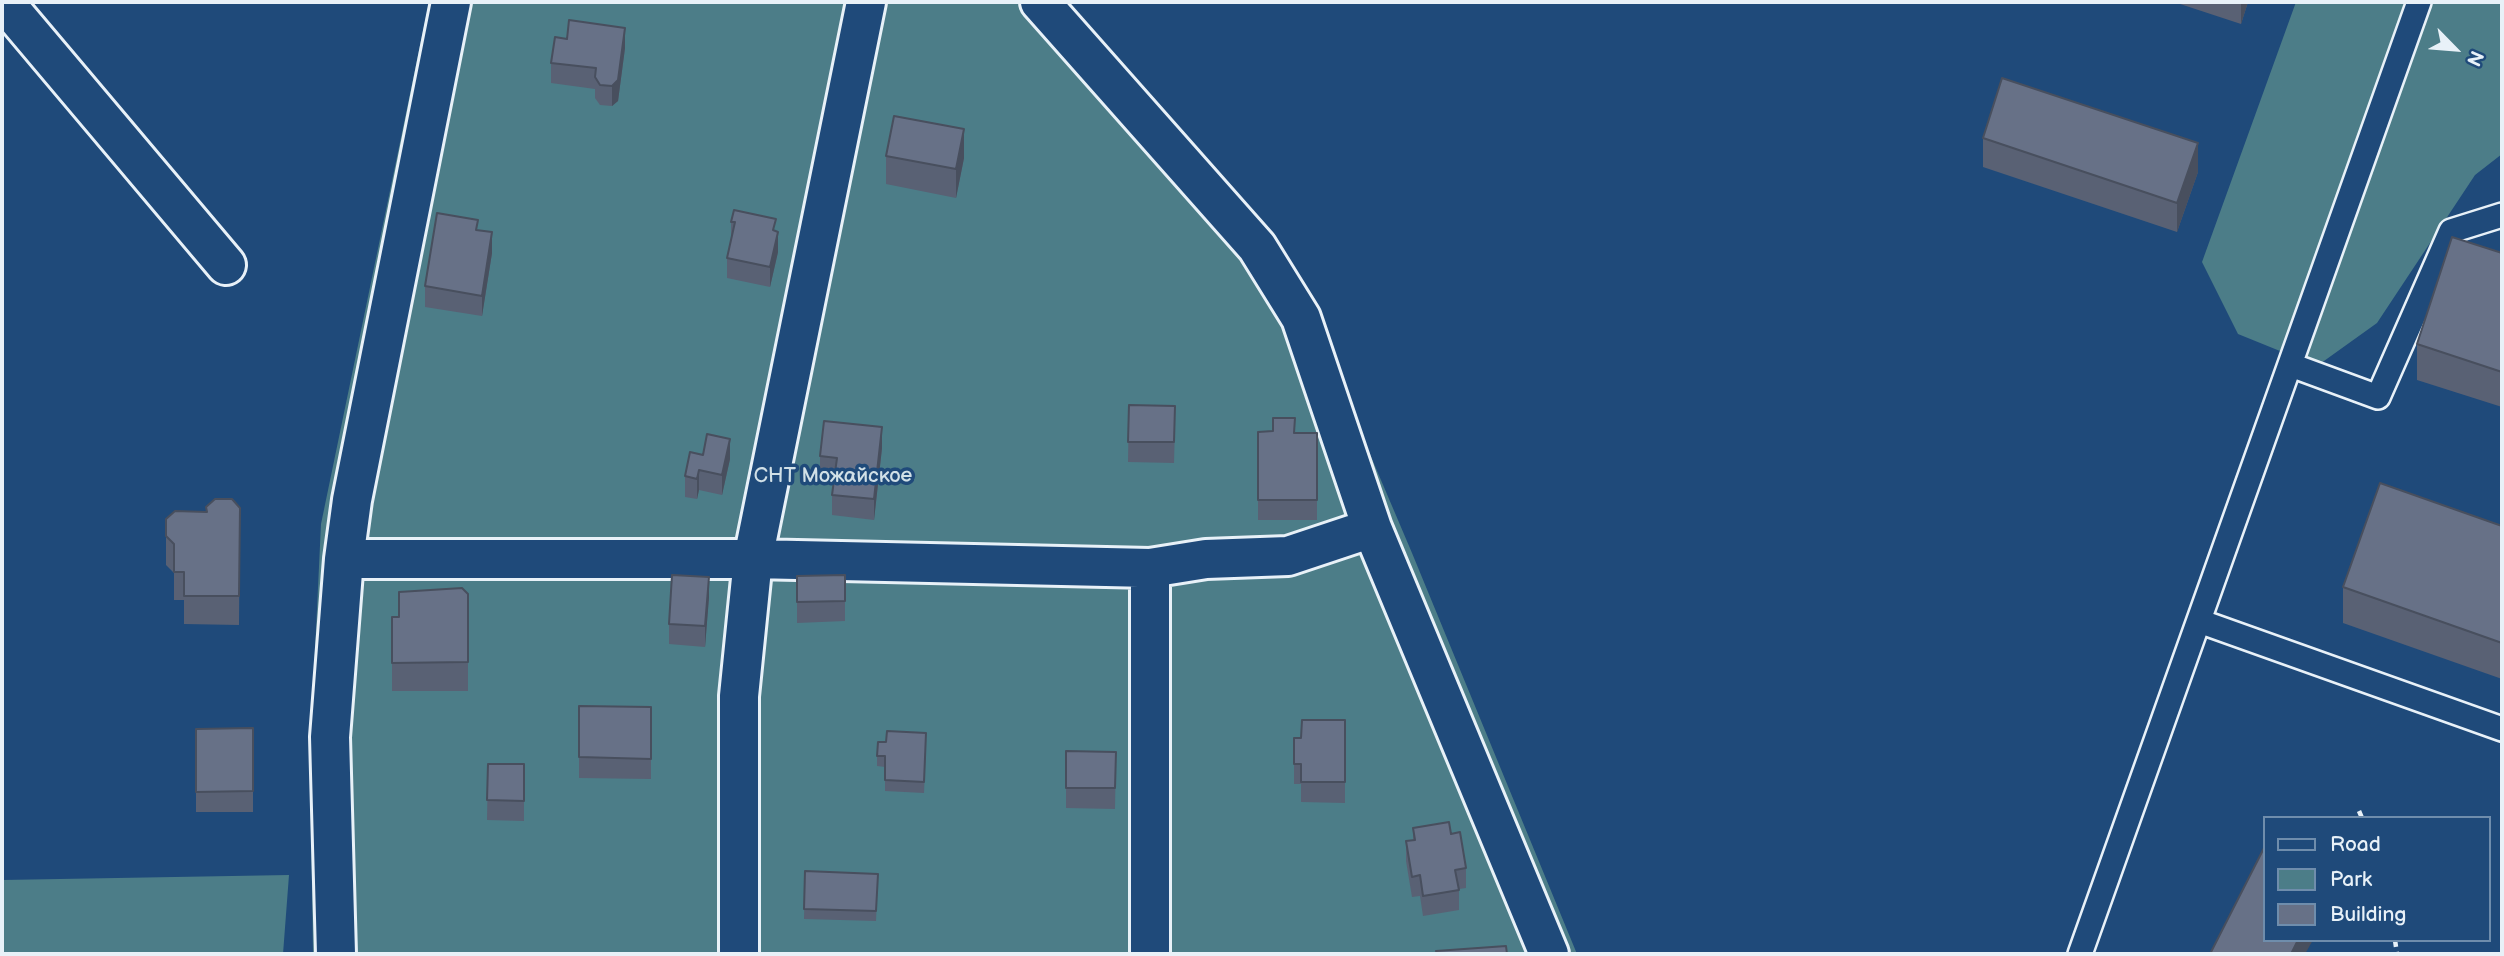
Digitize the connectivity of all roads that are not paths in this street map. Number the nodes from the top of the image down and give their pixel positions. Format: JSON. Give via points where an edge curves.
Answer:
{"nodes":[{"id":1,"x":4,"y":2,"type":"edge"},
{"id":2,"x":451,"y":2,"type":"edge"},
{"id":3,"x":866,"y":2,"type":"edge"},
{"id":4,"x":1040,"y":2,"type":"edge"},
{"id":5,"x":2419,"y":2,"type":"edge"},
{"id":6,"x":2502,"y":215,"type":"edge"},
{"id":7,"x":226,"y":265,"type":"dead end"},
{"id":8,"x":2291,"y":365,"type":"junction"},
{"id":9,"x":1372,"y":528,"type":"junction"},
{"id":10,"x":344,"y":559,"type":"junction"},
{"id":11,"x":753,"y":559,"type":"junction"},
{"id":12,"x":1150,"y":568,"type":"junction"},
{"id":13,"x":2199,"y":621,"type":"junction"},
{"id":14,"x":2502,"y":729,"type":"edge"},
{"id":15,"x":336,"y":954,"type":"edge"},
{"id":16,"x":739,"y":954,"type":"edge"},
{"id":17,"x":1150,"y":954,"type":"edge"},
{"id":18,"x":1549,"y":954,"type":"edge"},
{"id":19,"x":2080,"y":954,"type":"edge"}],
"edges":[{"from":1,"to":7,"type":"street"},
{"from":2,"to":10,"type":"street"},
{"from":3,"to":11,"type":"street"},
{"from":4,"to":9,"type":"street","via":[[1257,247],[1301,318]]},
{"from":5,"to":8,"type":"lane"},
{"from":6,"to":8,"type":"lane","via":[[2451,231],[2378,397]]},
{"from":8,"to":13,"type":"lane"},
{"from":9,"to":12,"type":"street","via":[[1288,556],[1206,559]]},
{"from":9,"to":18,"type":"street"},
{"from":10,"to":11,"type":"street"},
{"from":10,"to":15,"type":"street","via":[[330,737]]},
{"from":11,"to":12,"type":"street"},
{"from":11,"to":16,"type":"street","via":[[739,696]]},
{"from":12,"to":17,"type":"street"},
{"from":13,"to":14,"type":"lane"},
{"from":13,"to":19,"type":"lane"}]}
